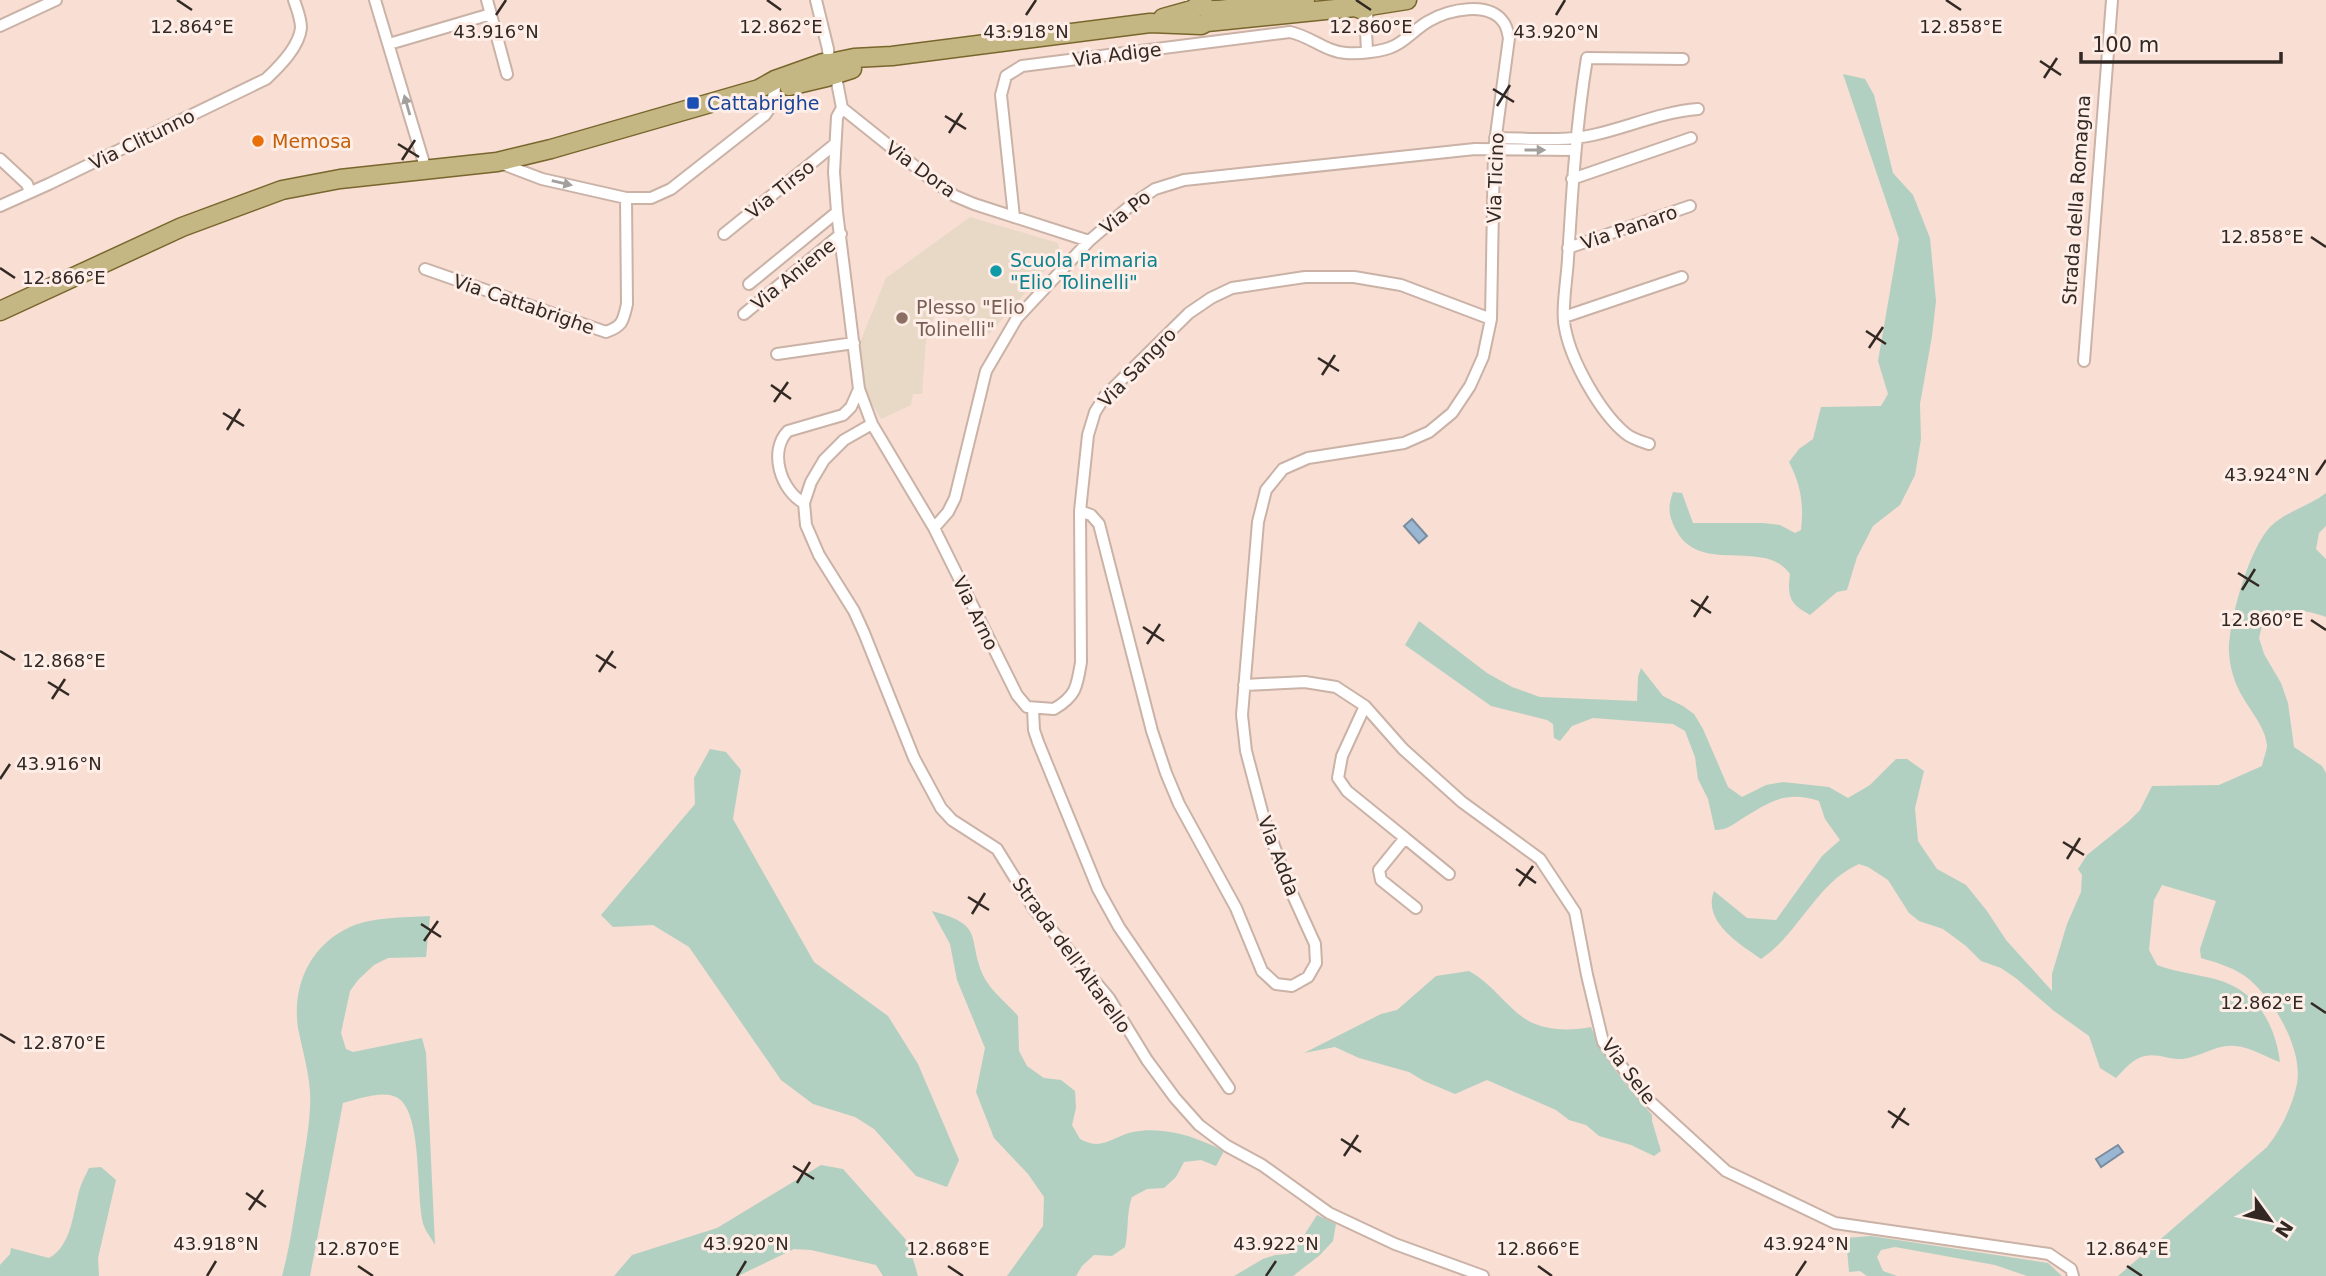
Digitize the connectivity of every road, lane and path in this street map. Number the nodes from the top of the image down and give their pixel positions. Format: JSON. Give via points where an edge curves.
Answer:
{"nodes":[{"id":1,"x":56,"y":0,"type":"edge"},
{"id":2,"x":294,"y":0,"type":"edge"},
{"id":3,"x":375,"y":0,"type":"edge"},
{"id":4,"x":487,"y":0,"type":"edge"},
{"id":5,"x":816,"y":0,"type":"edge"},
{"id":6,"x":1305,"y":0,"type":"edge"},
{"id":7,"x":1407,"y":0,"type":"edge"},
{"id":8,"x":2112,"y":0,"type":"edge"},
{"id":9,"x":1362,"y":5,"type":"edge"},
{"id":10,"x":1201,"y":10,"type":"edge"},
{"id":11,"x":491,"y":14,"type":"junction"},
{"id":12,"x":0,"y":26,"type":"edge"},
{"id":13,"x":389,"y":44,"type":"junction"},
{"id":14,"x":1367,"y":51,"type":"junction"},
{"id":15,"x":1683,"y":59,"type":"dead end"},
{"id":16,"x":827,"y":71,"type":"junction"},
{"id":17,"x":507,"y":74,"type":"dead end"},
{"id":18,"x":767,"y":89,"type":"junction"},
{"id":19,"x":841,"y":105,"type":"junction"},
{"id":20,"x":1698,"y":109,"type":"dead end"},
{"id":21,"x":1495,"y":138,"type":"junction"},
{"id":22,"x":1576,"y":138,"type":"junction"},
{"id":23,"x":1691,"y":138,"type":"dead end"},
{"id":24,"x":835,"y":144,"type":"junction"},
{"id":25,"x":1494,"y":150,"type":"junction"},
{"id":26,"x":1575,"y":150,"type":"junction"},
{"id":27,"x":0,"y":159,"type":"edge"},
{"id":28,"x":497,"y":162,"type":"junction"},
{"id":29,"x":426,"y":170,"type":"junction"},
{"id":30,"x":1572,"y":179,"type":"junction"},
{"id":31,"x":30,"y":192,"type":"junction"},
{"id":32,"x":626,"y":198,"type":"junction"},
{"id":33,"x":0,"y":206,"type":"edge"},
{"id":34,"x":1689,"y":206,"type":"dead end"},
{"id":35,"x":837,"y":212,"type":"junction"},
{"id":36,"x":1014,"y":217,"type":"junction"},
{"id":37,"x":724,"y":234,"type":"dead end"},
{"id":38,"x":841,"y":234,"type":"junction"},
{"id":39,"x":1089,"y":241,"type":"junction"},
{"id":40,"x":1568,"y":248,"type":"junction"},
{"id":41,"x":425,"y":269,"type":"dead end"},
{"id":42,"x":1682,"y":277,"type":"dead end"},
{"id":43,"x":750,"y":284,"type":"dead end"},
{"id":44,"x":0,"y":311,"type":"edge"},
{"id":45,"x":744,"y":314,"type":"dead end"},
{"id":46,"x":1564,"y":317,"type":"junction"},
{"id":47,"x":1491,"y":319,"type":"junction"},
{"id":48,"x":853,"y":343,"type":"junction"},
{"id":49,"x":777,"y":354,"type":"dead end"},
{"id":50,"x":2084,"y":361,"type":"dead end"},
{"id":51,"x":859,"y":389,"type":"junction"},
{"id":52,"x":872,"y":424,"type":"junction"},
{"id":53,"x":1649,"y":444,"type":"dead end"},
{"id":54,"x":804,"y":503,"type":"junction"},
{"id":55,"x":1080,"y":511,"type":"junction"},
{"id":56,"x":934,"y":528,"type":"junction"},
{"id":57,"x":1244,"y":685,"type":"junction"},
{"id":58,"x":1365,"y":706,"type":"junction"},
{"id":59,"x":1033,"y":709,"type":"junction"},
{"id":60,"x":1405,"y":838,"type":"junction"},
{"id":61,"x":1449,"y":874,"type":"dead end"},
{"id":62,"x":1416,"y":908,"type":"dead end"},
{"id":63,"x":1229,"y":1088,"type":"dead end"},
{"id":64,"x":1483,"y":1276,"type":"edge"},
{"id":65,"x":2073,"y":1276,"type":"edge"}],
"edges":[{"from":1,"to":12,"type":"street"},
{"from":2,"to":31,"type":"street","name":"Via Clitunno","via":[[301,29],[281,65],[266,79]]},
{"from":3,"to":13,"type":"street"},
{"from":4,"to":11,"type":"street"},
{"from":5,"to":16,"type":"street","via":[[828,48]]},
{"from":6,"to":10,"type":"main road"},
{"from":7,"to":9,"type":"main road"},
{"from":8,"to":50,"type":"street","name":"Strada della Romagna"},
{"from":9,"to":10,"type":"main road"},
{"from":9,"to":14,"type":"street"},
{"from":10,"to":16,"type":"main road","via":[[1150,23],[854,58]]},
{"from":11,"to":13,"type":"street"},
{"from":11,"to":17,"type":"street"},
{"from":29,"to":13,"type":"street","one_way":true},
{"from":14,"to":21,"type":"street","name":"Via Ticino","via":[[1391,48],[1446,13],[1481,9],[1496,15],[1509,38]]},
{"from":14,"to":36,"type":"street","name":"Via Adige","via":[[1345,53],[1290,32],[1021,66],[1006,76],[1001,95]]},
{"from":15,"to":22,"type":"street","name":"Via Panaro","via":[[1587,58]]},
{"from":16,"to":18,"type":"main road","via":[[775,80]]},
{"from":16,"to":19,"type":"street","via":[[829,87]]},
{"from":18,"to":28,"type":"main road"},
{"from":18,"to":32,"type":"street","via":[[771,106],[765,115],[671,189],[650,198]]},
{"from":19,"to":24,"type":"street","name":"Via Arno"},
{"from":19,"to":36,"type":"street","name":"Via Dora","via":[[956,196]]},
{"from":20,"to":22,"type":"street","via":[[1673,111]]},
{"from":21,"to":22,"type":"street"},
{"from":21,"to":25,"type":"street","name":"Via Ticino"},
{"from":22,"to":26,"type":"street","name":"Via Panaro"},
{"from":23,"to":30,"type":"street"},
{"from":24,"to":35,"type":"street","name":"Via Arno"},
{"from":24,"to":37,"type":"street","name":"Via Tirso"},
{"from":25,"to":26,"type":"street","one_way":true},
{"from":25,"to":39,"type":"street","name":"Via Po","via":[[1184,180],[1155,188]]},
{"from":25,"to":47,"type":"street","name":"Via Ticino"},
{"from":26,"to":30,"type":"street","name":"Via Panaro"},
{"from":27,"to":31,"type":"street"},
{"from":28,"to":29,"type":"main road"},
{"from":28,"to":32,"type":"street","one_way":true},
{"from":29,"to":44,"type":"main road","via":[[282,190],[182,227]]},
{"from":30,"to":40,"type":"street","name":"Via Panaro"},
{"from":31,"to":33,"type":"street","name":"Via Clitunno"},
{"from":32,"to":41,"type":"street","name":"Via Cattabrighe","via":[[627,304],[623,320],[606,332]]},
{"from":34,"to":40,"type":"street","name":"Via Panaro"},
{"from":35,"to":38,"type":"street","name":"Via Arno"},
{"from":35,"to":43,"type":"street"},
{"from":36,"to":39,"type":"street","name":"Via Dora"},
{"from":38,"to":45,"type":"street","name":"Via Aniene"},
{"from":38,"to":48,"type":"street","name":"Via Arno"},
{"from":39,"to":56,"type":"street","name":"Via Po","via":[[1017,318],[986,371],[956,498]]},
{"from":40,"to":46,"type":"street","name":"Via Panaro"},
{"from":42,"to":46,"type":"street"},
{"from":46,"to":53,"type":"street","name":"Via Panaro","via":[[1592,393],[1625,433]]},
{"from":47,"to":55,"type":"street","name":"Via Sangro","via":[[1401,285],[1354,277],[1305,277],[1231,288],[1189,313],[1105,396],[1088,435]]},
{"from":47,"to":57,"type":"street","name":"Via Adda","via":[[1483,357],[1470,386],[1452,413],[1429,432],[1404,443],[1308,458],[1283,469],[1266,490],[1258,522]]},
{"from":48,"to":49,"type":"street"},
{"from":48,"to":51,"type":"street","name":"Via Arno"},
{"from":51,"to":52,"type":"street","name":"Via Arno"},
{"from":51,"to":54,"type":"street","name":"Strada dell'Altarello","via":[[843,415],[788,431],[781,438],[779,468],[788,490]]},
{"from":52,"to":54,"type":"street","via":[[844,440],[824,460]]},
{"from":52,"to":56,"type":"street","name":"Via Arno"},
{"from":54,"to":64,"type":"street","name":"Strada dell'Altarello","via":[[806,525],[819,555],[854,611],[914,758],[941,808],[997,849],[1034,909],[1109,998],[1175,1098],[1199,1125],[1227,1146],[1329,1213],[1395,1244]]},
{"from":55,"to":57,"type":"street","name":"Via Adda","via":[[1099,524],[1152,731],[1179,804],[1236,908],[1262,971],[1276,984],[1292,986],[1308,977],[1316,963],[1315,944],[1264,819],[1246,751]]},
{"from":55,"to":59,"type":"street","name":"Via Sangro","via":[[1078,683],[1064,704]]},
{"from":56,"to":59,"type":"street","name":"Via Arno","via":[[1017,695]]},
{"from":57,"to":58,"type":"street","name":"Via Sele","via":[[1305,682],[1336,687]]},
{"from":58,"to":60,"type":"street","via":[[1342,756],[1338,778],[1347,791]]},
{"from":58,"to":65,"type":"street","name":"Via Sele","via":[[1402,749],[1462,802],[1540,859],[1575,912],[1603,1042],[1645,1097],[1726,1171],[1835,1223],[2049,1254],[2071,1269]]},
{"from":59,"to":63,"type":"street","via":[[1038,742],[1098,888],[1119,927]]},
{"from":60,"to":61,"type":"street"},
{"from":60,"to":62,"type":"street","via":[[1379,870],[1381,880]]}]}
